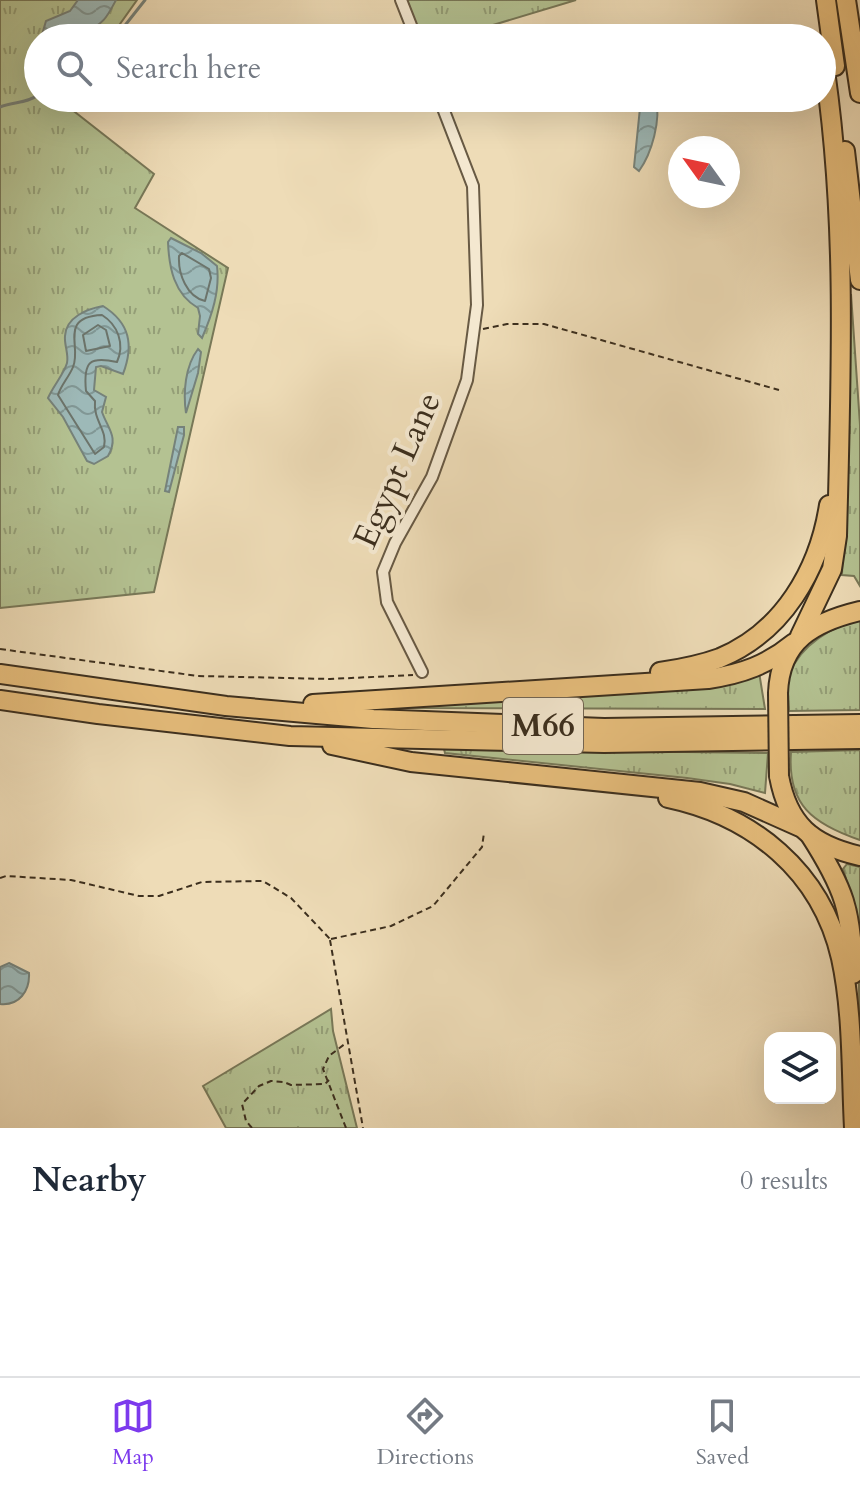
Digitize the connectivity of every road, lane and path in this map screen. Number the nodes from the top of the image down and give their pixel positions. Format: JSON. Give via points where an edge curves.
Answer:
{"nodes":[{"id":1,"x":401,"y":0,"type":"edge"},
{"id":2,"x":814,"y":0,"type":"edge"},
{"id":3,"x":826,"y":0,"type":"edge"},
{"id":4,"x":846,"y":0,"type":"edge"},
{"id":5,"x":410,"y":24,"type":"edge"},
{"id":6,"x":818,"y":24,"type":"edge"},
{"id":7,"x":829,"y":24,"type":"edge"},
{"id":8,"x":852,"y":34,"type":"junction"},
{"id":9,"x":860,"y":58,"type":"edge"},
{"id":10,"x":836,"y":82,"type":"edge"},
{"id":11,"x":860,"y":93,"type":"edge"},
{"id":12,"x":444,"y":112,"type":"edge"},
{"id":13,"x":830,"y":112,"type":"edge"},
{"id":14,"x":860,"y":280,"type":"edge"},
{"id":15,"x":474,"y":330,"type":"junction"},
{"id":16,"x":779,"y":390,"type":"dead end"},
{"id":17,"x":839,"y":432,"type":"junction"},
{"id":18,"x":860,"y":611,"type":"edge"},
{"id":19,"x":797,"y":640,"type":"junction"},
{"id":20,"x":0,"y":649,"type":"edge"},
{"id":21,"x":422,"y":672,"type":"joint"},
{"id":22,"x":0,"y":674,"type":"edge"},
{"id":23,"x":555,"y":690,"type":"junction"},
{"id":24,"x":0,"y":700,"type":"edge"},
{"id":25,"x":226,"y":706,"type":"junction"},
{"id":26,"x":860,"y":724,"type":"edge"},
{"id":27,"x":290,"y":736,"type":"junction"},
{"id":28,"x":860,"y":739,"type":"edge"},
{"id":29,"x":582,"y":780,"type":"junction"},
{"id":30,"x":805,"y":831,"type":"junction"},
{"id":31,"x":484,"y":833,"type":"dead end"},
{"id":32,"x":860,"y":856,"type":"edge"},
{"id":33,"x":0,"y":878,"type":"edge"},
{"id":34,"x":330,"y":939,"type":"junction"},
{"id":35,"x":347,"y":1042,"type":"junction"},
{"id":36,"x":329,"y":1080,"type":"junction"},
{"id":37,"x":252,"y":1128,"type":"edge"},
{"id":38,"x":346,"y":1128,"type":"edge"},
{"id":39,"x":363,"y":1128,"type":"edge"},
{"id":40,"x":855,"y":1128,"type":"edge"}],
"edges":[{"from":1,"to":5,"type":"street"},
{"from":2,"to":6,"type":"highway"},
{"from":3,"to":7,"type":"highway"},
{"from":4,"to":8,"type":"highway"},
{"from":8,"to":9,"type":"highway"},
{"from":8,"to":11,"type":"highway"},
{"from":10,"to":14,"type":"highway"},
{"from":12,"to":15,"type":"street","name":"Egypt Lane","via":[[473,186]]},
{"from":13,"to":17,"type":"highway","via":[[842,257]]},
{"from":15,"to":16,"type":"path","via":[[544,324]]},
{"from":15,"to":21,"type":"street","name":"Egypt Lane","via":[[467,380],[432,477],[383,572],[387,602]]},
{"from":17,"to":19,"type":"highway","via":[[836,553]]},
{"from":17,"to":23,"type":"highway","via":[[821,539],[802,586],[776,620],[719,658]]},
{"from":18,"to":19,"type":"highway","via":[[821,623]]},
{"from":19,"to":23,"type":"highway","via":[[762,665],[735,675]]},
{"from":19,"to":30,"type":"highway","bridge":true,"via":[[781,669],[779,776],[790,810]]},
{"from":20,"to":21,"type":"path","via":[[198,676],[330,679]]},
{"from":22,"to":25,"type":"highway","number":"M66"},
{"from":23,"to":25,"type":"highway"},
{"from":24,"to":27,"type":"highway","number":"M66"},
{"from":25,"to":26,"type":"highway","number":"M66","via":[[373,719],[604,728]]},
{"from":27,"to":28,"type":"highway","number":"M66","via":[[604,743]]},
{"from":27,"to":29,"type":"highway","number":"M66","via":[[411,762]]},
{"from":29,"to":30,"type":"highway","via":[[744,802]]},
{"from":29,"to":40,"type":"highway","via":[[679,800],[733,819],[764,838],[800,872],[824,911],[841,960]]},
{"from":30,"to":32,"type":"highway","via":[[837,850]]},
{"from":30,"to":40,"type":"highway","via":[[840,886],[850,920]]},
{"from":31,"to":34,"type":"path","via":[[482,847],[433,906],[391,926]]},
{"from":33,"to":34,"type":"path","via":[[71,880],[139,896],[159,896],[202,882],[263,881],[291,898]]},
{"from":34,"to":35,"type":"path"},
{"from":35,"to":36,"type":"path","via":[[329,1056],[323,1069]]},
{"from":35,"to":39,"type":"path"},
{"from":36,"to":37,"type":"path","via":[[259,1086],[242,1104]]},
{"from":36,"to":38,"type":"path"}]}
